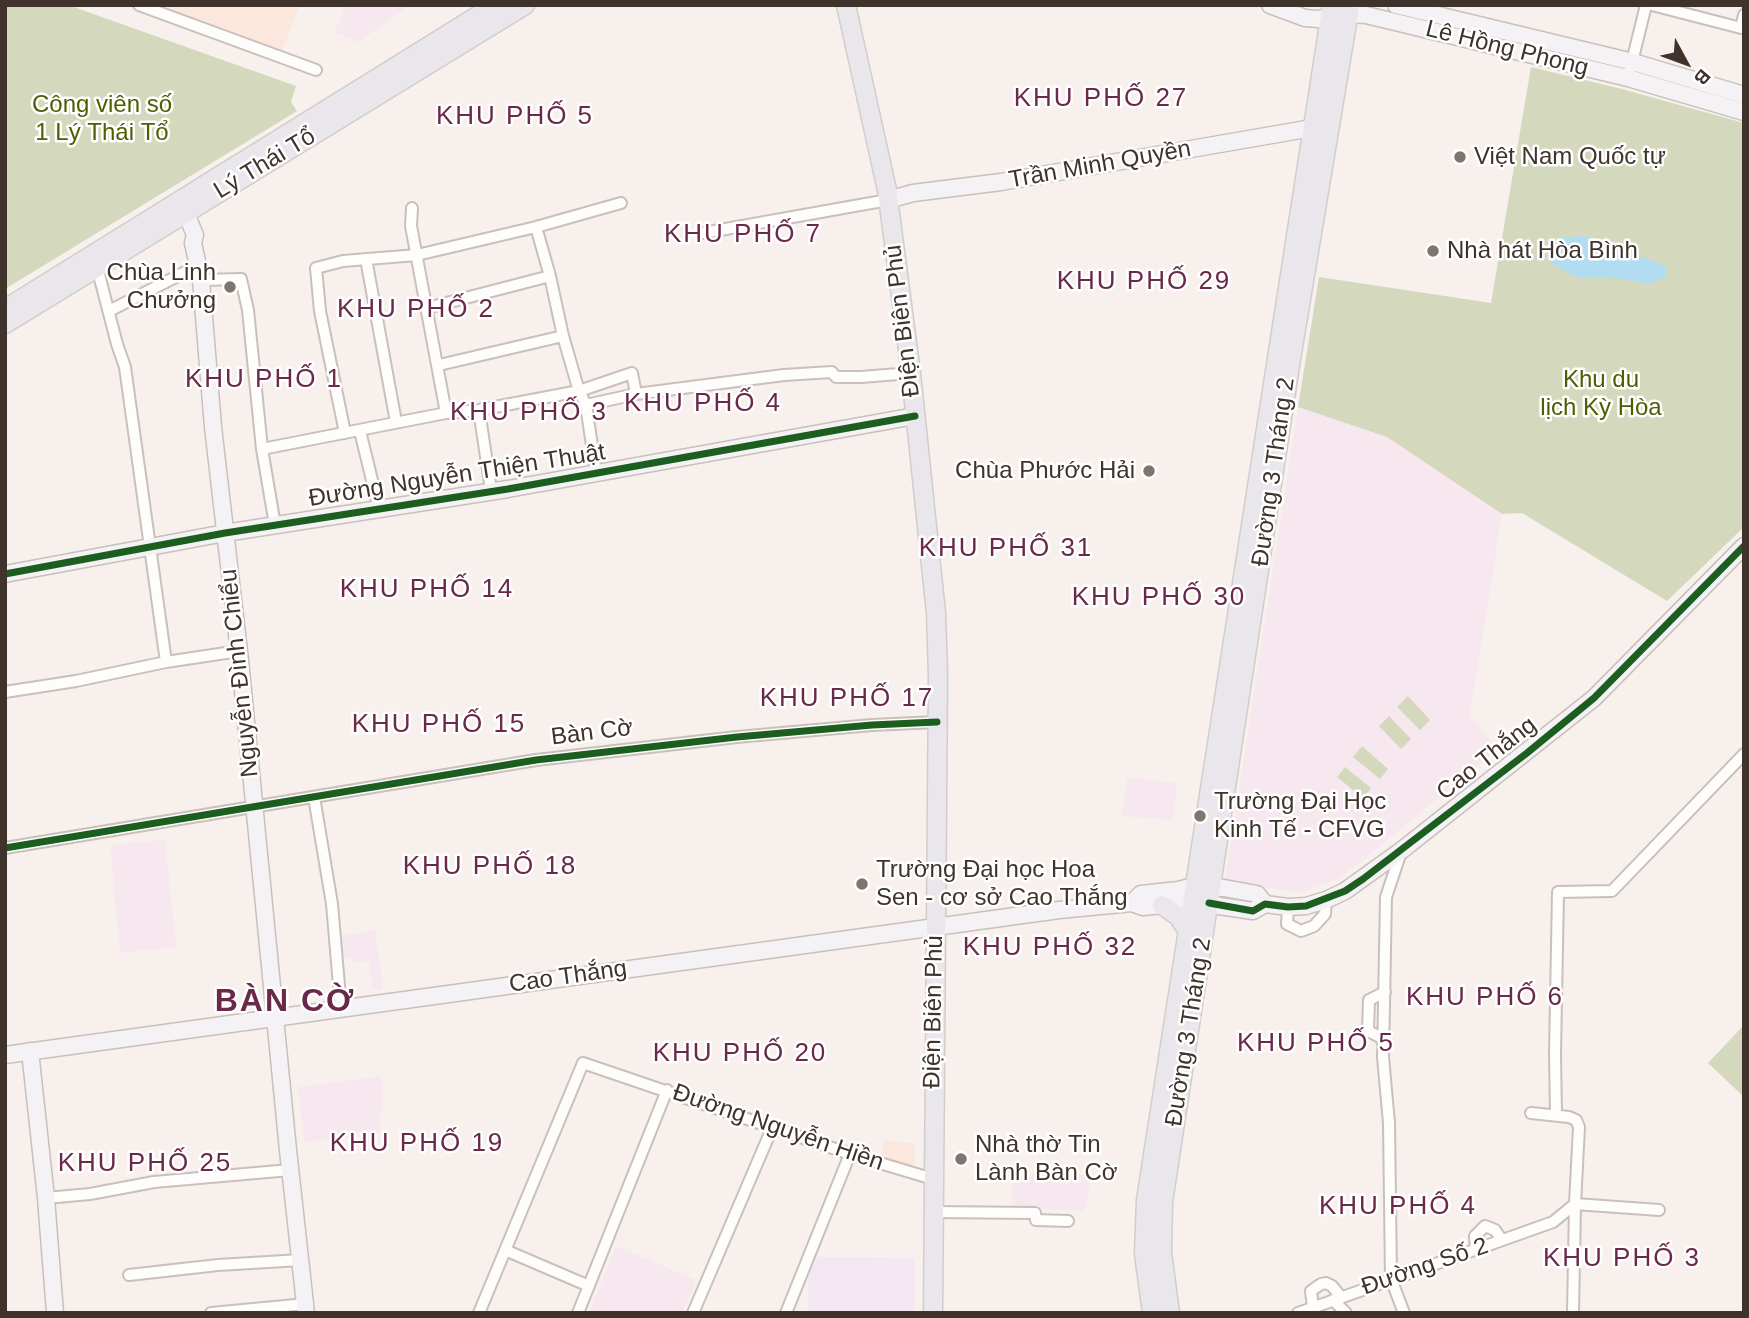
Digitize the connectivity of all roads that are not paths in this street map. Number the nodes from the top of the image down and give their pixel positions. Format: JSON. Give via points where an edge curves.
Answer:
{"nodes":[{"id":1,"x":139,"y":5,"type":"edge"},
{"id":2,"x":495,"y":5,"type":"edge"},
{"id":3,"x":846,"y":5,"type":"edge"},
{"id":4,"x":1270,"y":5,"type":"edge"},
{"id":5,"x":1396,"y":5,"type":"edge"},
{"id":6,"x":1649,"y":5,"type":"edge"},
{"id":7,"x":522,"y":6,"type":"edge"},
{"id":8,"x":1340,"y":10,"type":"edge"},
{"id":9,"x":1744,"y":15,"type":"edge"},
{"id":10,"x":316,"y":70,"type":"dead end"},
{"id":11,"x":1631,"y":70,"type":"junction"},
{"id":12,"x":1744,"y":95,"type":"edge"},
{"id":13,"x":1744,"y":112,"type":"edge"},
{"id":14,"x":1312,"y":128,"type":"junction"},
{"id":15,"x":888,"y":200,"type":"junction"},
{"id":16,"x":621,"y":203,"type":"dead end"},
{"id":17,"x":412,"y":208,"type":"dead end"},
{"id":18,"x":179,"y":210,"type":"junction"},
{"id":19,"x":536,"y":227,"type":"junction"},
{"id":20,"x":703,"y":233,"type":"dead end"},
{"id":21,"x":416,"y":255,"type":"junction"},
{"id":22,"x":366,"y":258,"type":"junction"},
{"id":23,"x":97,"y":267,"type":"junction"},
{"id":24,"x":200,"y":272,"type":"junction"},
{"id":25,"x":550,"y":276,"type":"junction"},
{"id":26,"x":427,"y":308,"type":"junction"},
{"id":27,"x":5,"y":309,"type":"edge"},
{"id":28,"x":108,"y":311,"type":"junction"},
{"id":29,"x":5,"y":324,"type":"edge"},
{"id":30,"x":563,"y":336,"type":"junction"},
{"id":31,"x":439,"y":365,"type":"junction"},
{"id":32,"x":911,"y":373,"type":"junction"},
{"id":33,"x":579,"y":391,"type":"junction"},
{"id":34,"x":636,"y":394,"type":"junction"},
{"id":35,"x":586,"y":405,"type":"junction"},
{"id":36,"x":479,"y":410,"type":"junction"},
{"id":37,"x":446,"y":413,"type":"junction"},
{"id":38,"x":915,"y":416,"type":"junction"},
{"id":39,"x":396,"y":422,"type":"junction"},
{"id":40,"x":360,"y":431,"type":"junction"},
{"id":41,"x":345,"y":433,"type":"junction"},
{"id":42,"x":262,"y":449,"type":"junction"},
{"id":43,"x":597,"y":473,"type":"junction"},
{"id":44,"x":491,"y":490,"type":"junction"},
{"id":45,"x":379,"y":509,"type":"junction"},
{"id":46,"x":275,"y":525,"type":"junction"},
{"id":47,"x":225,"y":533,"type":"junction"},
{"id":48,"x":1744,"y":546,"type":"edge"},
{"id":49,"x":149,"y":547,"type":"junction"},
{"id":50,"x":5,"y":574,"type":"edge"},
{"id":51,"x":239,"y":651,"type":"junction"},
{"id":52,"x":166,"y":662,"type":"junction"},
{"id":53,"x":5,"y":692,"type":"edge"},
{"id":54,"x":937,"y":722,"type":"junction"},
{"id":55,"x":1744,"y":754,"type":"edge"},
{"id":56,"x":314,"y":797,"type":"junction"},
{"id":57,"x":255,"y":808,"type":"junction"},
{"id":58,"x":5,"y":848,"type":"edge"},
{"id":59,"x":1402,"y":850,"type":"junction"},
{"id":60,"x":1202,"y":894,"type":"junction"},
{"id":61,"x":1326,"y":900,"type":"junction"},
{"id":62,"x":1132,"y":902,"type":"junction"},
{"id":63,"x":1161,"y":905,"type":"junction"},
{"id":64,"x":1288,"y":907,"type":"junction"},
{"id":65,"x":935,"y":927,"type":"junction"},
{"id":66,"x":1187,"y":930,"type":"junction"},
{"id":67,"x":341,"y":1009,"type":"junction"},
{"id":68,"x":276,"y":1018,"type":"junction"},
{"id":69,"x":30,"y":1051,"type":"junction"},
{"id":70,"x":5,"y":1055,"type":"edge"},
{"id":71,"x":667,"y":1090,"type":"junction"},
{"id":72,"x":1531,"y":1113,"type":"dead end"},
{"id":73,"x":1556,"y":1115,"type":"junction"},
{"id":74,"x":773,"y":1126,"type":"junction"},
{"id":75,"x":850,"y":1154,"type":"junction"},
{"id":76,"x":290,"y":1170,"type":"junction"},
{"id":77,"x":933,"y":1179,"type":"junction"},
{"id":78,"x":46,"y":1198,"type":"junction"},
{"id":79,"x":1575,"y":1204,"type":"junction"},
{"id":80,"x":1659,"y":1210,"type":"dead end"},
{"id":81,"x":933,"y":1212,"type":"junction"},
{"id":82,"x":1068,"y":1221,"type":"dead end"},
{"id":83,"x":1553,"y":1222,"type":"junction"},
{"id":84,"x":1574,"y":1230,"type":"junction"},
{"id":85,"x":1502,"y":1240,"type":"junction"},
{"id":86,"x":1476,"y":1249,"type":"junction"},
{"id":87,"x":505,"y":1250,"type":"junction"},
{"id":88,"x":301,"y":1260,"type":"junction"},
{"id":89,"x":129,"y":1275,"type":"dead end"},
{"id":90,"x":1391,"y":1279,"type":"junction"},
{"id":91,"x":589,"y":1286,"type":"junction"},
{"id":92,"x":1337,"y":1298,"type":"junction"},
{"id":93,"x":1312,"y":1307,"type":"junction"},
{"id":94,"x":306,"y":1309,"type":"edge"},
{"id":95,"x":55,"y":1313,"type":"edge"},
{"id":96,"x":211,"y":1313,"type":"edge"},
{"id":97,"x":479,"y":1313,"type":"edge"},
{"id":98,"x":578,"y":1313,"type":"edge"},
{"id":99,"x":693,"y":1313,"type":"edge"},
{"id":100,"x":786,"y":1313,"type":"edge"},
{"id":101,"x":933,"y":1313,"type":"edge"},
{"id":102,"x":1152,"y":1313,"type":"edge"},
{"id":103,"x":1170,"y":1313,"type":"edge"},
{"id":104,"x":1298,"y":1313,"type":"edge"},
{"id":105,"x":1330,"y":1313,"type":"edge"},
{"id":106,"x":1346,"y":1313,"type":"edge"},
{"id":107,"x":1404,"y":1313,"type":"edge"},
{"id":108,"x":1573,"y":1313,"type":"edge"}],
"edges":[{"from":1,"to":10,"type":"street"},
{"from":2,"to":18,"type":"main road","name":"Lý Thái Tổ"},
{"from":3,"to":15,"type":"main road","name":"Điện Biên Phủ"},
{"from":4,"to":8,"type":"street","name":"Lê Hồng Phong","via":[[1306,18]]},
{"from":5,"to":11,"type":"street","name":"Lê Hồng Phong"},
{"from":6,"to":9,"type":"street","via":[[1741,28]]},
{"from":6,"to":11,"type":"street"},
{"from":7,"to":18,"type":"main road","name":"Lý Thái Tổ"},
{"from":8,"to":11,"type":"street","name":"Lê Hồng Phong"},
{"from":8,"to":14,"type":"main road","name":"Đường 3 Tháng 2"},
{"from":8,"to":60,"type":"main road","name":"Đường 3 Tháng 2","via":[[1291,359]]},
{"from":11,"to":12,"type":"street","name":"Lê Hồng Phong"},
{"from":11,"to":13,"type":"street","name":"Lê Hồng Phong"},
{"from":14,"to":15,"type":"street","name":"Trần Minh Quyền"},
{"from":14,"to":60,"type":"main road","name":"Đường 3 Tháng 2"},
{"from":15,"to":20,"type":"street"},
{"from":15,"to":32,"type":"main road","name":"Điện Biên Phủ"},
{"from":16,"to":19,"type":"street"},
{"from":17,"to":21,"type":"street"},
{"from":18,"to":23,"type":"main road","name":"Lý Thái Tổ"},
{"from":18,"to":24,"type":"street","name":"Nguyễn Đình Chiểu"},
{"from":18,"to":27,"type":"main road","name":"Lý Thái Tổ"},
{"from":19,"to":21,"type":"street"},
{"from":19,"to":25,"type":"street"},
{"from":21,"to":22,"type":"street"},
{"from":21,"to":26,"type":"street"},
{"from":22,"to":39,"type":"street"},
{"from":22,"to":41,"type":"street","via":[[316,268],[320,311]]},
{"from":23,"to":28,"type":"street"},
{"from":23,"to":29,"type":"main road","name":"Lý Thái Tổ"},
{"from":24,"to":28,"type":"street"},
{"from":24,"to":42,"type":"street","via":[[240,279],[254,357]]},
{"from":24,"to":47,"type":"street","name":"Nguyễn Đình Chiểu"},
{"from":25,"to":26,"type":"street"},
{"from":25,"to":30,"type":"street"},
{"from":26,"to":31,"type":"street"},
{"from":28,"to":49,"type":"street","via":[[125,367]]},
{"from":30,"to":31,"type":"street"},
{"from":30,"to":33,"type":"street"},
{"from":31,"to":37,"type":"street"},
{"from":32,"to":34,"type":"street","via":[[861,377],[836,377],[832,372],[796,374]]},
{"from":32,"to":38,"type":"main road","name":"Điện Biên Phủ"},
{"from":33,"to":34,"type":"street","via":[[632,373]]},
{"from":33,"to":35,"type":"street"},
{"from":33,"to":36,"type":"street"},
{"from":34,"to":35,"type":"street"},
{"from":35,"to":43,"type":"street"},
{"from":36,"to":37,"type":"street"},
{"from":36,"to":44,"type":"street"},
{"from":37,"to":39,"type":"street"},
{"from":38,"to":43,"type":"street","name":"Đường Nguyễn Thiện Thuật"},
{"from":38,"to":54,"type":"main road","name":"Điện Biên Phủ","via":[[936,613]]},
{"from":39,"to":40,"type":"street"},
{"from":40,"to":41,"type":"street"},
{"from":40,"to":45,"type":"street"},
{"from":41,"to":42,"type":"street"},
{"from":42,"to":46,"type":"street"},
{"from":43,"to":44,"type":"street","name":"Đường Nguyễn Thiện Thuật"},
{"from":44,"to":45,"type":"street","name":"Đường Nguyễn Thiện Thuật"},
{"from":45,"to":46,"type":"street","name":"Đường Nguyễn Thiện Thuật"},
{"from":46,"to":47,"type":"street","name":"Đường Nguyễn Thiện Thuật"},
{"from":47,"to":49,"type":"street","name":"Đường Nguyễn Thiện Thuật"},
{"from":47,"to":51,"type":"street","name":"Nguyễn Đình Chiểu"},
{"from":48,"to":59,"type":"street","name":"Cao Thắng","via":[[1594,698]]},
{"from":49,"to":50,"type":"street","name":"Đường Nguyễn Thiện Thuật"},
{"from":49,"to":52,"type":"street"},
{"from":51,"to":52,"type":"street"},
{"from":51,"to":57,"type":"street","name":"Nguyễn Đình Chiểu"},
{"from":52,"to":53,"type":"street"},
{"from":54,"to":56,"type":"street","name":"Bàn Cờ","via":[[628,748]]},
{"from":54,"to":65,"type":"main road","name":"Điện Biên Phủ"},
{"from":55,"to":73,"type":"street","via":[[1612,891],[1558,892]]},
{"from":56,"to":57,"type":"street","name":"Bàn Cờ"},
{"from":56,"to":67,"type":"street","via":[[332,904]]},
{"from":57,"to":58,"type":"street","name":"Bàn Cờ"},
{"from":57,"to":68,"type":"street","name":"Nguyễn Đình Chiểu"},
{"from":59,"to":61,"type":"street","name":"Cao Thắng"},
{"from":59,"to":90,"type":"street","via":[[1386,897],[1384,1039]]},
{"from":60,"to":62,"type":"street","name":"Cao Thắng","via":[[1178,890],[1141,894]]},
{"from":60,"to":63,"type":"street","name":"Cao Thắng"},
{"from":60,"to":64,"type":"street","name":"Cao Thắng","via":[[1253,911],[1265,904]]},
{"from":60,"to":66,"type":"main road","name":"Đường 3 Tháng 2"},
{"from":60,"to":103,"type":"main road","name":"Đường 3 Tháng 2","via":[[1163,1210],[1162,1253]]},
{"from":61,"to":64,"type":"street","name":"Cao Thắng"},
{"from":61,"to":64,"type":"street","via":[[1325,914],[1301,931],[1287,924]]},
{"from":62,"to":63,"type":"street","name":"Cao Thắng","via":[[1143,907]]},
{"from":62,"to":65,"type":"street","name":"Cao Thắng"},
{"from":63,"to":66,"type":"main road","via":[[1178,916]]},
{"from":65,"to":67,"type":"street","name":"Cao Thắng"},
{"from":65,"to":77,"type":"main road","name":"Điện Biên Phủ"},
{"from":66,"to":102,"type":"main road","name":"Đường 3 Tháng 2","via":[[1144,1218],[1145,1273]]},
{"from":67,"to":68,"type":"street","name":"Cao Thắng"},
{"from":68,"to":69,"type":"street","name":"Cao Thắng"},
{"from":68,"to":76,"type":"street","name":"Nguyễn Đình Chiểu"},
{"from":69,"to":70,"type":"street","name":"Cao Thắng"},
{"from":69,"to":78,"type":"street"},
{"from":71,"to":74,"type":"street","name":"Đường Nguyễn Hiền"},
{"from":71,"to":87,"type":"street","name":"Đường Nguyễn Hiền","via":[[583,1063]]},
{"from":71,"to":91,"type":"street"},
{"from":72,"to":73,"type":"street"},
{"from":73,"to":79,"type":"street","via":[[1576,1120],[1579,1127]]},
{"from":74,"to":75,"type":"street","name":"Đường Nguyễn Hiền"},
{"from":74,"to":99,"type":"street"},
{"from":75,"to":77,"type":"street","name":"Đường Nguyễn Hiền"},
{"from":75,"to":100,"type":"street"},
{"from":76,"to":78,"type":"street","via":[[154,1182]]},
{"from":76,"to":88,"type":"street","name":"Nguyễn Đình Chiểu"},
{"from":77,"to":81,"type":"main road","name":"Điện Biên Phủ"},
{"from":78,"to":95,"type":"street"},
{"from":79,"to":80,"type":"street"},
{"from":79,"to":83,"type":"street","name":"Đường Số 2"},
{"from":79,"to":84,"type":"street"},
{"from":81,"to":82,"type":"street","via":[[1035,1213],[1036,1220]]},
{"from":81,"to":101,"type":"main road","name":"Điện Biên Phủ"},
{"from":83,"to":84,"type":"street"},
{"from":83,"to":85,"type":"street","name":"Đường Số 2"},
{"from":84,"to":108,"type":"street"},
{"from":85,"to":86,"type":"street","name":"Đường Số 2"},
{"from":85,"to":86,"type":"street","via":[[1485,1226],[1475,1236]]},
{"from":86,"to":90,"type":"street","name":"Đường Số 2"},
{"from":87,"to":91,"type":"street"},
{"from":87,"to":97,"type":"street"},
{"from":88,"to":89,"type":"street"},
{"from":88,"to":94,"type":"street","name":"Nguyễn Đình Chiểu"},
{"from":90,"to":92,"type":"street","name":"Đường Số 2"},
{"from":90,"to":107,"type":"street"},
{"from":91,"to":98,"type":"street"},
{"from":92,"to":93,"type":"street","name":"Đường Số 2"},
{"from":92,"to":93,"type":"street","via":[[1332,1286],[1321,1284],[1311,1291]]},
{"from":92,"to":105,"type":"street"},
{"from":92,"to":106,"type":"street"},
{"from":93,"to":104,"type":"street","name":"Đường Số 2"},
{"from":94,"to":96,"type":"street"}]}
